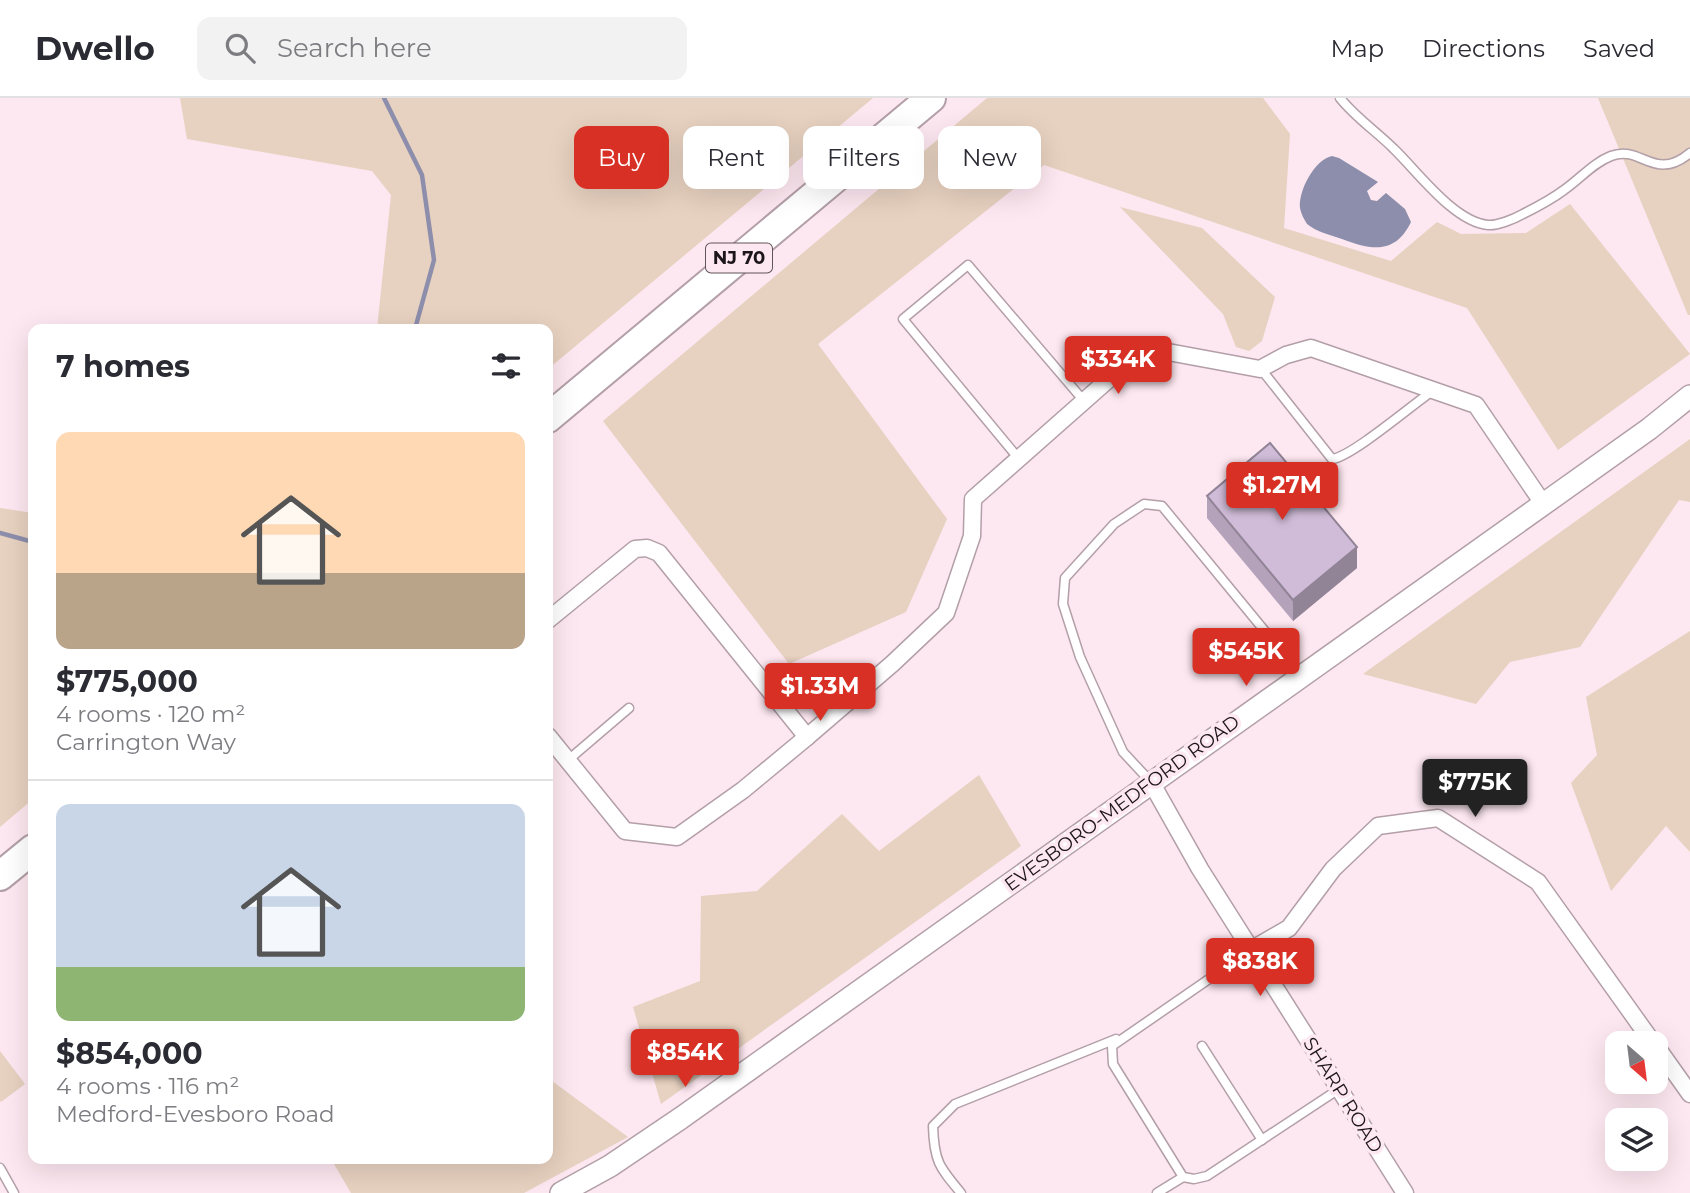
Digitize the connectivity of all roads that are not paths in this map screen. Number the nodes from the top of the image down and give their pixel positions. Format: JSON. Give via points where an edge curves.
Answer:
{"nodes":[{"id":1,"x":931,"y":98,"type":"edge"},
{"id":2,"x":1340,"y":98,"type":"edge"},
{"id":3,"x":1690,"y":153,"type":"edge"},
{"id":4,"x":1261,"y":369,"type":"junction"},
{"id":5,"x":1430,"y":392,"type":"junction"},
{"id":6,"x":1690,"y":396,"type":"edge"},
{"id":7,"x":1084,"y":401,"type":"junction"},
{"id":8,"x":553,"y":414,"type":"edge"},
{"id":9,"x":1019,"y":459,"type":"junction"},
{"id":10,"x":1542,"y":502,"type":"junction"},
{"id":11,"x":553,"y":616,"type":"edge"},
{"id":12,"x":1301,"y":675,"type":"junction"},
{"id":13,"x":629,"y":708,"type":"dead end"},
{"id":14,"x":807,"y":737,"type":"junction"},
{"id":15,"x":553,"y":743,"type":"edge"},
{"id":16,"x":567,"y":761,"type":"junction"},
{"id":17,"x":1151,"y":782,"type":"junction"},
{"id":18,"x":28,"y":853,"type":"edge"},
{"id":19,"x":0,"y":876,"type":"edge"},
{"id":20,"x":1251,"y":950,"type":"junction"},
{"id":21,"x":1645,"y":1031,"type":"edge"},
{"id":22,"x":1121,"y":1037,"type":"junction"},
{"id":23,"x":1202,"y":1046,"type":"dead end"},
{"id":24,"x":1668,"y":1063,"type":"edge"},
{"id":25,"x":1339,"y":1089,"type":"junction"},
{"id":26,"x":1690,"y":1094,"type":"edge"},
{"id":27,"x":1262,"y":1140,"type":"junction"},
{"id":28,"x":0,"y":1168,"type":"edge"},
{"id":29,"x":1183,"y":1177,"type":"junction"},
{"id":30,"x":14,"y":1193,"type":"edge"},
{"id":31,"x":561,"y":1193,"type":"edge"},
{"id":32,"x":961,"y":1193,"type":"edge"},
{"id":33,"x":1157,"y":1193,"type":"edge"},
{"id":34,"x":1405,"y":1193,"type":"edge"}],
"edges":[{"from":1,"to":8,"type":"highway","number":"NJ 70"},
{"from":2,"to":3,"type":"lane","via":[[1427,184],[1468,219],[1489,226],[1520,216],[1617,153],[1666,167]]},
{"from":4,"to":5,"type":"street","via":[[1311,348]]},
{"from":4,"to":5,"type":"lane","via":[[1332,459]]},
{"from":4,"to":7,"type":"street","via":[[1168,352],[1144,353]]},
{"from":5,"to":10,"type":"street","via":[[1476,405]]},
{"from":6,"to":10,"type":"street","name":"EVESBORO-MEDFORD ROAD"},
{"from":7,"to":9,"type":"street"},
{"from":7,"to":9,"type":"lane","via":[[968,265],[903,319]]},
{"from":9,"to":14,"type":"street","via":[[973,499],[972,536],[946,613]]},
{"from":10,"to":12,"type":"street","name":"EVESBORO-MEDFORD ROAD"},
{"from":11,"to":14,"type":"street","via":[[635,549],[659,553]]},
{"from":12,"to":17,"type":"street","name":"EVESBORO-MEDFORD ROAD"},
{"from":12,"to":17,"type":"lane","via":[[1162,506],[1144,504],[1114,524],[1065,578],[1063,604],[1080,657],[1123,752]]},
{"from":13,"to":16,"type":"lane"},
{"from":14,"to":16,"type":"street","via":[[677,837],[625,831]]},
{"from":15,"to":16,"type":"street"},
{"from":17,"to":20,"type":"street","name":"SHARP ROAD"},
{"from":17,"to":31,"type":"street","name":"EVESBORO-MEDFORD ROAD","via":[[610,1166]]},
{"from":18,"to":19,"type":"highway"},
{"from":20,"to":21,"type":"street","via":[[1289,928],[1333,869],[1378,826],[1438,818],[1538,882]]},
{"from":20,"to":22,"type":"lane"},
{"from":20,"to":25,"type":"street","name":"SHARP ROAD"},
{"from":22,"to":29,"type":"lane","via":[[1112,1046],[1113,1064]]},
{"from":22,"to":32,"type":"lane","via":[[955,1104],[933,1126],[934,1151],[937,1164]]},
{"from":23,"to":27,"type":"lane"},
{"from":24,"to":26,"type":"street"},
{"from":25,"to":27,"type":"lane"},
{"from":25,"to":34,"type":"street","name":"SHARP ROAD"},
{"from":27,"to":29,"type":"lane","via":[[1207,1175]]},
{"from":28,"to":30,"type":"lane"},
{"from":29,"to":33,"type":"lane"}]}
